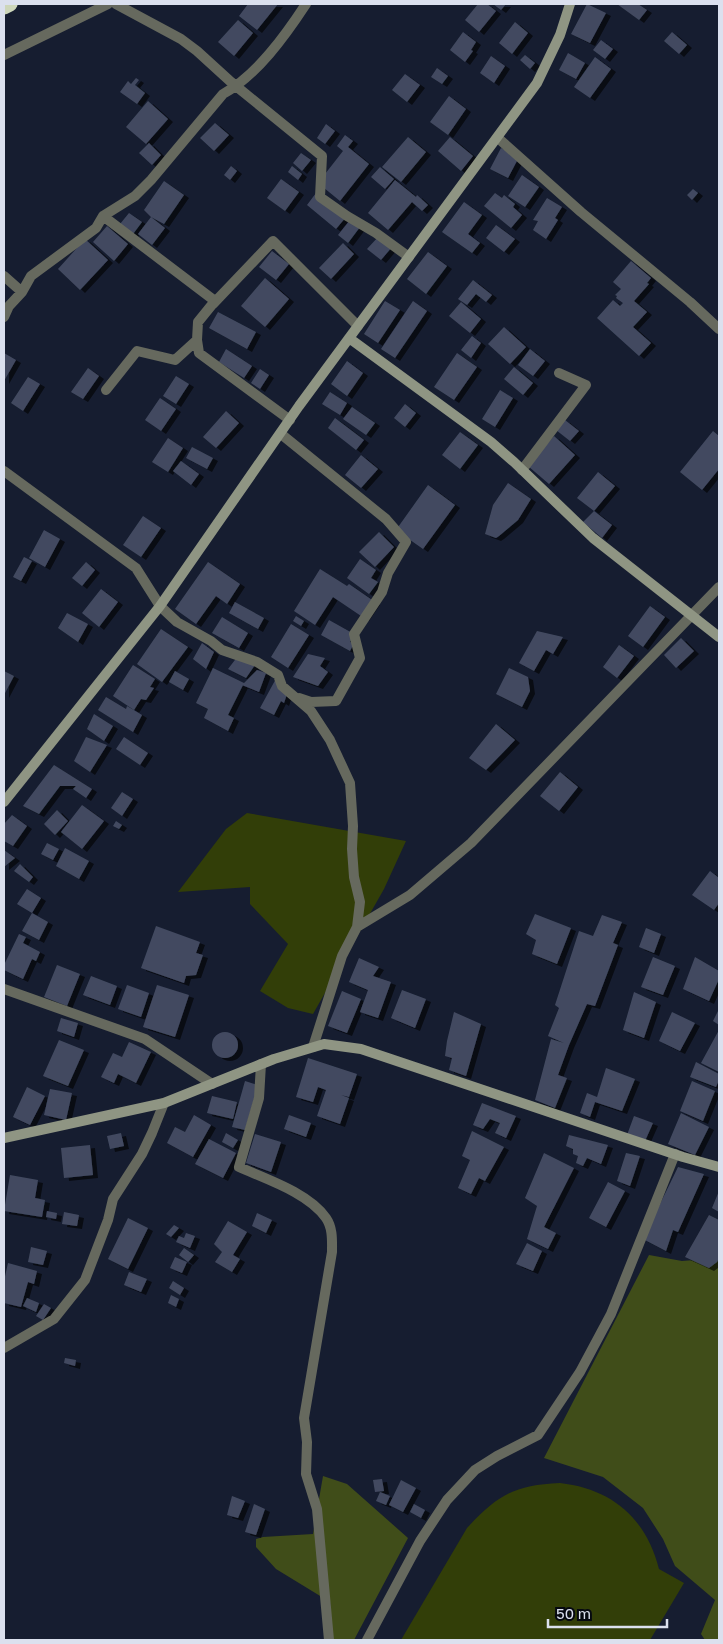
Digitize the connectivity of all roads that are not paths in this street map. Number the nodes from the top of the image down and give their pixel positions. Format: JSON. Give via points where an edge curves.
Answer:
{"nodes":[{"id":1,"x":10,"y":4,"type":"edge"},
{"id":2,"x":108,"y":4,"type":"edge"},
{"id":3,"x":116,"y":4,"type":"edge"},
{"id":4,"x":306,"y":4,"type":"edge"},
{"id":5,"x":570,"y":4,"type":"edge"},
{"id":6,"x":4,"y":7,"type":"edge"},
{"id":7,"x":4,"y":55,"type":"edge"},
{"id":8,"x":236,"y":86,"type":"junction"},
{"id":9,"x":498,"y":138,"type":"junction"},
{"id":10,"x":103,"y":216,"type":"junction"},
{"id":11,"x":409,"y":257,"type":"junction"},
{"id":12,"x":4,"y":276,"type":"edge"},
{"id":13,"x":22,"y":292,"type":"junction"},
{"id":14,"x":213,"y":304,"type":"junction"},
{"id":15,"x":4,"y":316,"type":"edge"},
{"id":16,"x":358,"y":326,"type":"junction"},
{"id":17,"x":719,"y":329,"type":"edge"},
{"id":18,"x":349,"y":338,"type":"junction"},
{"id":19,"x":197,"y":340,"type":"junction"},
{"id":20,"x":559,"y":373,"type":"dead end"},
{"id":21,"x":106,"y":390,"type":"dead end"},
{"id":22,"x":290,"y":420,"type":"junction"},
{"id":23,"x":280,"y":434,"type":"junction"},
{"id":24,"x":522,"y":470,"type":"junction"},
{"id":25,"x":4,"y":471,"type":"edge"},
{"id":26,"x":719,"y":587,"type":"edge"},
{"id":27,"x":160,"y":606,"type":"junction"},
{"id":28,"x":691,"y":616,"type":"junction"},
{"id":29,"x":719,"y":637,"type":"edge"},
{"id":30,"x":292,"y":695,"type":"junction"},
{"id":31,"x":4,"y":802,"type":"edge"},
{"id":32,"x":357,"y":927,"type":"junction"},
{"id":33,"x":4,"y":989,"type":"edge"},
{"id":34,"x":313,"y":1048,"type":"junction"},
{"id":35,"x":261,"y":1064,"type":"junction"},
{"id":36,"x":212,"y":1084,"type":"junction"},
{"id":37,"x":164,"y":1103,"type":"junction"},
{"id":38,"x":4,"y":1138,"type":"edge"},
{"id":39,"x":675,"y":1154,"type":"junction"},
{"id":40,"x":718,"y":1163,"type":"edge"},
{"id":41,"x":4,"y":1348,"type":"edge"},
{"id":42,"x":329,"y":1640,"type":"edge"},
{"id":43,"x":367,"y":1640,"type":"edge"}],
"edges":[{"from":1,"to":6,"type":"highway"},
{"from":2,"to":7,"type":"street"},
{"from":3,"to":8,"type":"street","via":[[181,39]]},
{"from":4,"to":8,"type":"street","via":[[250,75]]},
{"from":5,"to":9,"type":"street","via":[[560,35],[537,84]]},
{"from":8,"to":10,"type":"street","via":[[223,94],[135,196]]},
{"from":8,"to":11,"type":"street","via":[[322,156],[320,197]]},
{"from":9,"to":11,"type":"street"},
{"from":9,"to":17,"type":"street"},
{"from":10,"to":13,"type":"street","via":[[96,228],[31,276]]},
{"from":10,"to":14,"type":"street","via":[[215,301]]},
{"from":11,"to":16,"type":"street"},
{"from":12,"to":13,"type":"street"},
{"from":13,"to":15,"type":"street"},
{"from":14,"to":16,"type":"street","via":[[273,241]]},
{"from":14,"to":19,"type":"street","via":[[198,322]]},
{"from":16,"to":18,"type":"street"},
{"from":18,"to":22,"type":"street"},
{"from":18,"to":24,"type":"street","via":[[491,442]]},
{"from":19,"to":21,"type":"street","via":[[175,360],[137,351]]},
{"from":19,"to":22,"type":"street","via":[[199,353]]},
{"from":20,"to":24,"type":"street","via":[[586,385]]},
{"from":22,"to":23,"type":"street"},
{"from":23,"to":27,"type":"street"},
{"from":23,"to":30,"type":"street","via":[[386,519],[406,542],[388,573],[382,592],[354,634],[360,658],[336,701],[311,702]]},
{"from":24,"to":28,"type":"street","via":[[593,538]]},
{"from":25,"to":27,"type":"street","via":[[136,568]]},
{"from":26,"to":28,"type":"street"},
{"from":27,"to":30,"type":"street","via":[[177,622],[222,650],[256,662],[278,675],[282,686]]},
{"from":27,"to":31,"type":"street"},
{"from":28,"to":29,"type":"street"},
{"from":28,"to":32,"type":"street","via":[[471,843],[410,895]]},
{"from":30,"to":32,"type":"street","via":[[311,712],[330,740],[350,783],[354,877],[360,902]]},
{"from":32,"to":34,"type":"street","via":[[342,956]]},
{"from":33,"to":36,"type":"street","via":[[145,1039]]},
{"from":34,"to":35,"type":"street"},
{"from":34,"to":39,"type":"street","via":[[324,1044],[361,1050]]},
{"from":35,"to":36,"type":"street"},
{"from":35,"to":42,"type":"street","via":[[259,1098],[239,1167],[314,1205],[327,1218],[332,1234],[332,1252],[304,1418],[306,1474],[317,1509]]},
{"from":36,"to":37,"type":"street"},
{"from":37,"to":38,"type":"street"},
{"from":37,"to":41,"type":"street","via":[[142,1154],[112,1199],[108,1220],[85,1280],[54,1318]]},
{"from":39,"to":40,"type":"street"},
{"from":39,"to":43,"type":"street","via":[[611,1314],[580,1372],[538,1435],[475,1470],[446,1500]]}]}
